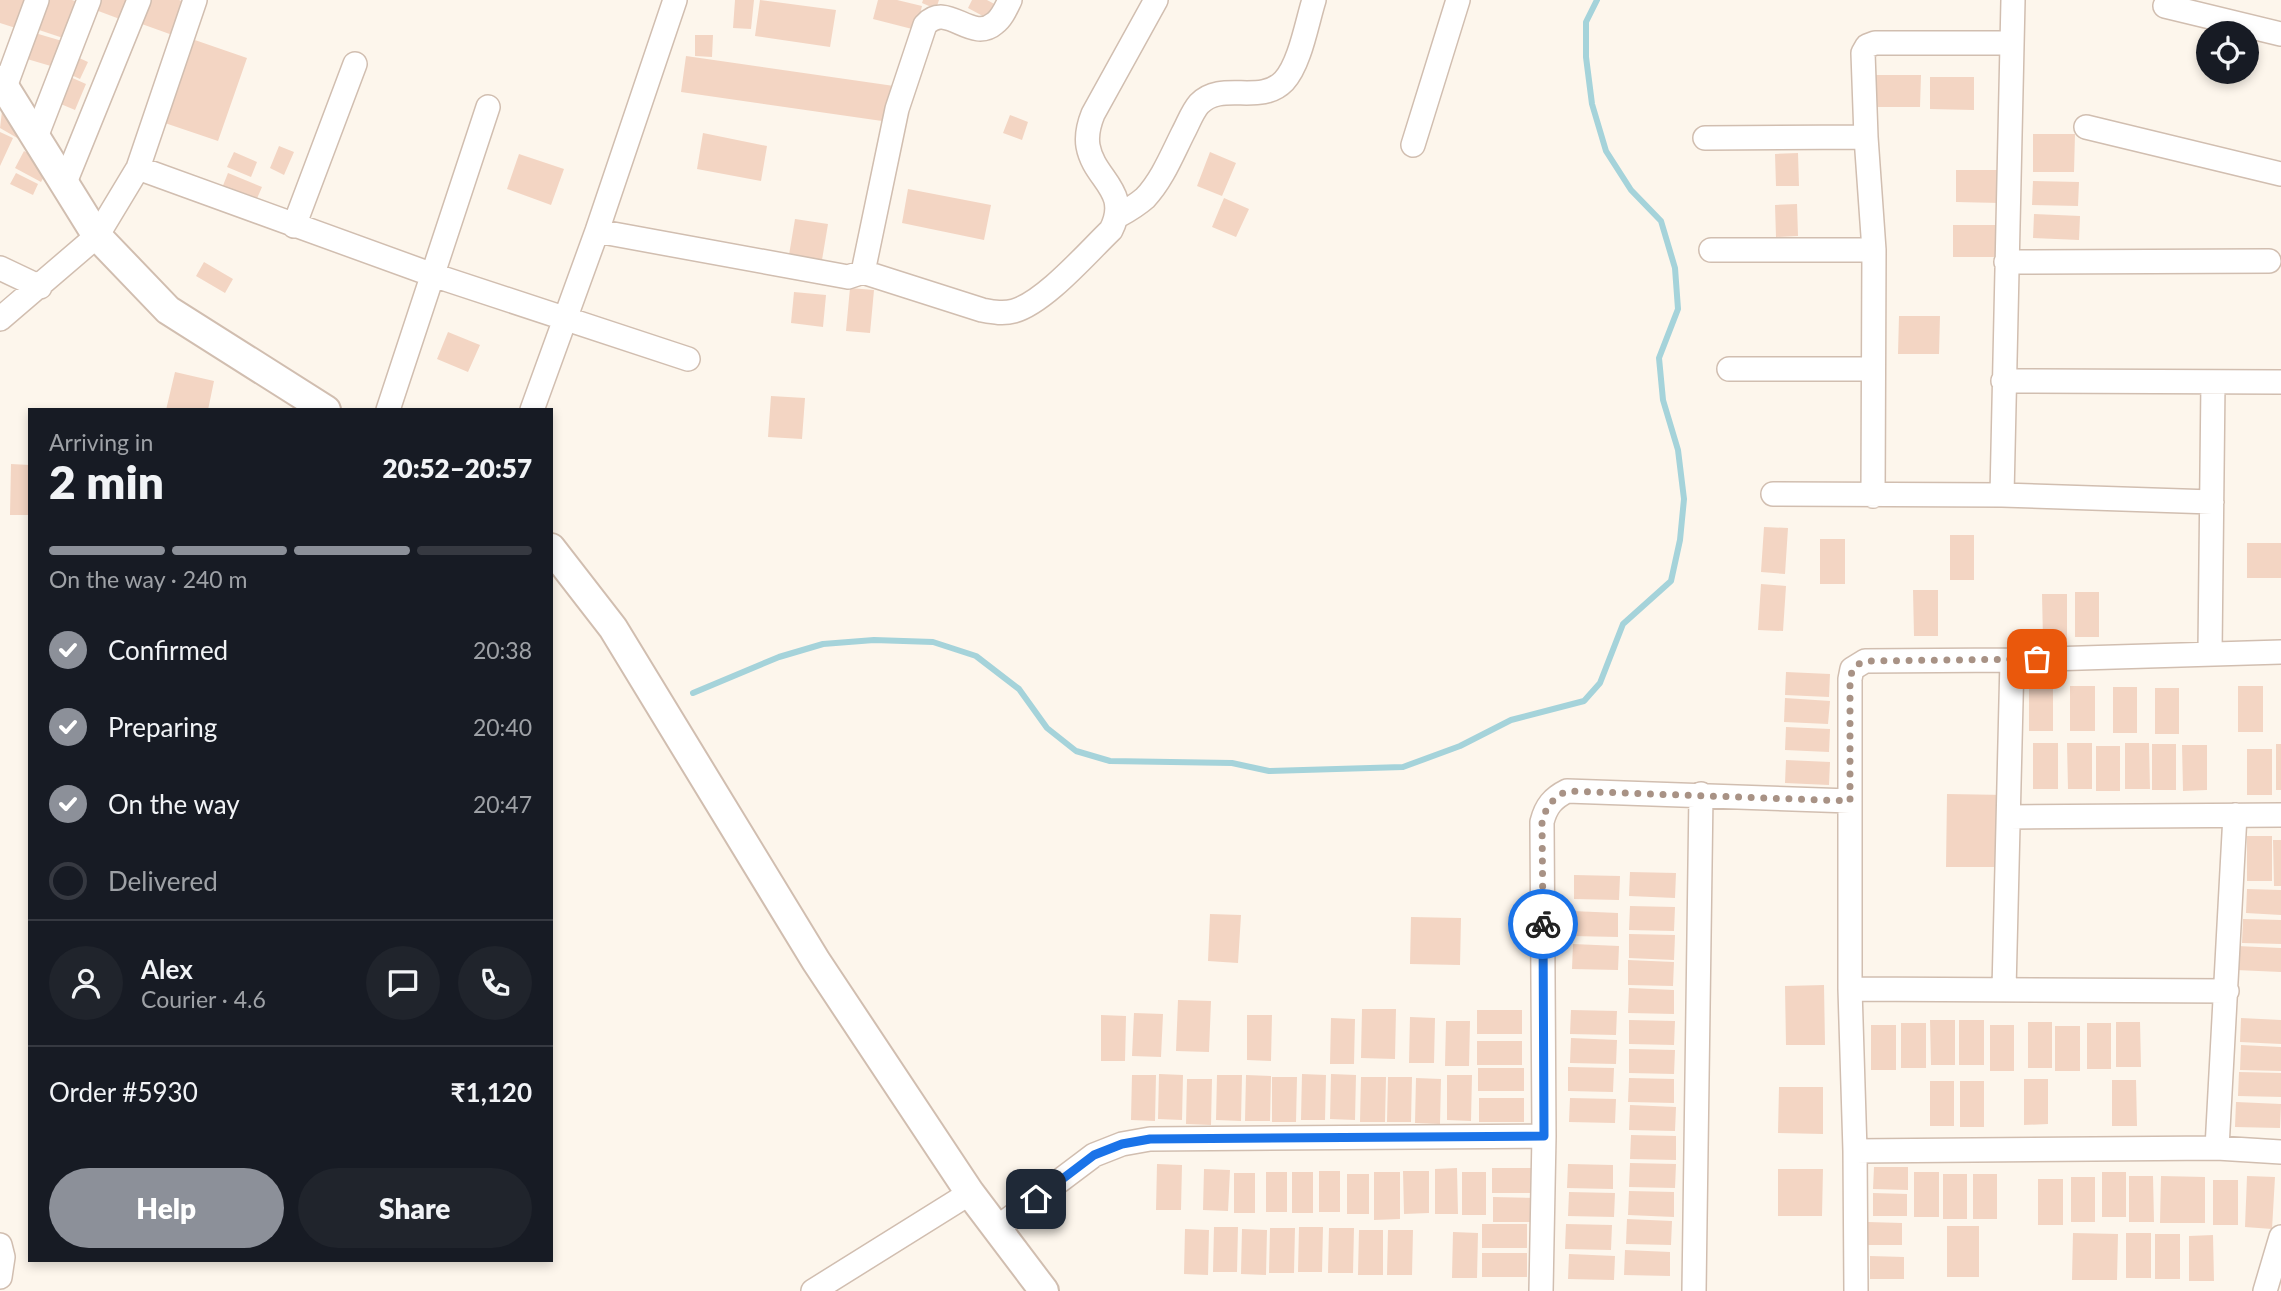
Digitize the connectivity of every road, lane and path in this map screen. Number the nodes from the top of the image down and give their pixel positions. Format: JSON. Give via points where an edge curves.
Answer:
{"nodes":[{"id":1,"x":37,"y":0,"type":"edge"},
{"id":2,"x":89,"y":0,"type":"edge"},
{"id":3,"x":139,"y":0,"type":"edge"},
{"id":4,"x":195,"y":0,"type":"edge"},
{"id":5,"x":675,"y":0,"type":"edge"},
{"id":6,"x":1010,"y":0,"type":"edge"},
{"id":7,"x":1156,"y":0,"type":"edge"},
{"id":8,"x":1314,"y":0,"type":"edge"},
{"id":9,"x":1458,"y":0,"type":"edge"},
{"id":10,"x":2013,"y":0,"type":"edge"},
{"id":11,"x":2165,"y":6,"type":"dead end"},
{"id":12,"x":2281,"y":34,"type":"edge"},
{"id":13,"x":2012,"y":43,"type":"junction"},
{"id":14,"x":355,"y":64,"type":"dead end"},
{"id":15,"x":3,"y":84,"type":"edge"},
{"id":16,"x":488,"y":107,"type":"dead end"},
{"id":17,"x":2086,"y":127,"type":"dead end"},
{"id":18,"x":36,"y":137,"type":"junction"},
{"id":19,"x":1866,"y":137,"type":"junction"},
{"id":20,"x":1704,"y":138,"type":"dead end"},
{"id":21,"x":1413,"y":145,"type":"dead end"},
{"id":22,"x":138,"y":168,"type":"junction"},
{"id":23,"x":2281,"y":174,"type":"edge"},
{"id":24,"x":64,"y":185,"type":"junction"},
{"id":25,"x":1118,"y":216,"type":"junction"},
{"id":26,"x":294,"y":226,"type":"junction"},
{"id":27,"x":597,"y":231,"type":"junction"},
{"id":28,"x":97,"y":236,"type":"junction"},
{"id":29,"x":1711,"y":250,"type":"dead end"},
{"id":30,"x":1874,"y":250,"type":"junction"},
{"id":31,"x":2269,"y":261,"type":"dead end"},
{"id":32,"x":2006,"y":262,"type":"junction"},
{"id":33,"x":0,"y":268,"type":"edge"},
{"id":34,"x":863,"y":272,"type":"junction"},
{"id":35,"x":433,"y":275,"type":"junction"},
{"id":36,"x":40,"y":287,"type":"junction"},
{"id":37,"x":566,"y":318,"type":"junction"},
{"id":38,"x":0,"y":319,"type":"edge"},
{"id":39,"x":688,"y":359,"type":"dead end"},
{"id":40,"x":1729,"y":369,"type":"dead end"},
{"id":41,"x":1874,"y":369,"type":"junction"},
{"id":42,"x":2003,"y":381,"type":"junction"},
{"id":43,"x":2213,"y":382,"type":"junction"},
{"id":44,"x":2281,"y":382,"type":"edge"},
{"id":45,"x":323,"y":408,"type":"edge"},
{"id":46,"x":389,"y":408,"type":"edge"},
{"id":47,"x":533,"y":408,"type":"edge"},
{"id":48,"x":1773,"y":494,"type":"dead end"},
{"id":49,"x":2002,"y":495,"type":"junction"},
{"id":50,"x":1873,"y":496,"type":"junction"},
{"id":51,"x":2212,"y":502,"type":"junction"},
{"id":52,"x":553,"y":551,"type":"edge"},
{"id":53,"x":2210,"y":652,"type":"junction"},
{"id":54,"x":2281,"y":652,"type":"edge"},
{"id":55,"x":2012,"y":660,"type":"junction"},
{"id":56,"x":1701,"y":794,"type":"junction"},
{"id":57,"x":1850,"y":801,"type":"junction"},
{"id":58,"x":2235,"y":815,"type":"junction"},
{"id":59,"x":2281,"y":815,"type":"edge"},
{"id":60,"x":2009,"y":817,"type":"junction"},
{"id":61,"x":1850,"y":989,"type":"junction"},
{"id":62,"x":2004,"y":990,"type":"junction"},
{"id":63,"x":2227,"y":991,"type":"junction"},
{"id":64,"x":1544,"y":1136,"type":"junction"},
{"id":65,"x":2217,"y":1148,"type":"junction"},
{"id":66,"x":1855,"y":1151,"type":"junction"},
{"id":67,"x":2281,"y":1152,"type":"edge"},
{"id":68,"x":970,"y":1193,"type":"junction"},
{"id":69,"x":997,"y":1228,"type":"junction"},
{"id":70,"x":2281,"y":1237,"type":"edge"},
{"id":71,"x":0,"y":1245,"type":"edge"},
{"id":72,"x":0,"y":1277,"type":"edge"},
{"id":73,"x":813,"y":1291,"type":"edge"},
{"id":74,"x":1044,"y":1291,"type":"edge"},
{"id":75,"x":1541,"y":1291,"type":"edge"},
{"id":76,"x":1694,"y":1291,"type":"edge"},
{"id":77,"x":1856,"y":1291,"type":"edge"},
{"id":78,"x":2265,"y":1291,"type":"edge"}],
"edges":[{"from":1,"to":15,"type":"street"},
{"from":2,"to":18,"type":"street"},
{"from":3,"to":24,"type":"street"},
{"from":4,"to":22,"type":"street"},
{"from":5,"to":27,"type":"street"},
{"from":6,"to":34,"type":"street","via":[[999,19],[984,29],[940,14],[925,24],[897,109]]},
{"from":7,"to":25,"type":"street","via":[[1087,129],[1090,155],[1116,197]]},
{"from":8,"to":25,"type":"street","via":[[1284,81],[1255,94],[1208,96],[1197,106],[1158,183],[1143,200]]},
{"from":9,"to":21,"type":"street"},
{"from":10,"to":13,"type":"street"},
{"from":11,"to":12,"type":"street"},
{"from":13,"to":19,"type":"street","via":[[1867,46],[1863,53]]},
{"from":13,"to":32,"type":"street"},
{"from":14,"to":26,"type":"street"},
{"from":15,"to":18,"type":"street"},
{"from":16,"to":35,"type":"street"},
{"from":17,"to":23,"type":"street"},
{"from":18,"to":24,"type":"street"},
{"from":19,"to":20,"type":"street"},
{"from":19,"to":30,"type":"street"},
{"from":22,"to":26,"type":"street"},
{"from":22,"to":28,"type":"street"},
{"from":24,"to":28,"type":"street"},
{"from":25,"to":34,"type":"street","via":[[1111,230],[1044,294],[1012,311],[982,310]]},
{"from":26,"to":35,"type":"street"},
{"from":27,"to":34,"type":"street","via":[[848,277]]},
{"from":27,"to":37,"type":"street"},
{"from":28,"to":36,"type":"street"},
{"from":28,"to":45,"type":"street","via":[[168,310]]},
{"from":29,"to":30,"type":"street"},
{"from":30,"to":41,"type":"street"},
{"from":31,"to":32,"type":"street"},
{"from":32,"to":42,"type":"street"},
{"from":33,"to":36,"type":"street"},
{"from":35,"to":37,"type":"street"},
{"from":35,"to":46,"type":"street"},
{"from":36,"to":38,"type":"street"},
{"from":37,"to":39,"type":"street"},
{"from":37,"to":47,"type":"street"},
{"from":40,"to":41,"type":"street"},
{"from":41,"to":50,"type":"street"},
{"from":42,"to":43,"type":"street"},
{"from":42,"to":49,"type":"street"},
{"from":43,"to":44,"type":"street"},
{"from":43,"to":51,"type":"street"},
{"from":48,"to":50,"type":"street"},
{"from":49,"to":50,"type":"street"},
{"from":49,"to":51,"type":"street"},
{"from":51,"to":53,"type":"street"},
{"from":52,"to":68,"type":"street","via":[[613,628],[816,961]]},
{"from":53,"to":54,"type":"street"},
{"from":53,"to":55,"type":"street"},
{"from":55,"to":57,"type":"street","via":[[1865,661],[1852,669]]},
{"from":55,"to":60,"type":"street"},
{"from":56,"to":57,"type":"street"},
{"from":56,"to":64,"type":"street","via":[[1567,791],[1545,810]]},
{"from":56,"to":76,"type":"street"},
{"from":57,"to":61,"type":"street"},
{"from":58,"to":59,"type":"street"},
{"from":58,"to":60,"type":"street"},
{"from":58,"to":63,"type":"street"},
{"from":60,"to":62,"type":"street"},
{"from":61,"to":62,"type":"street"},
{"from":61,"to":66,"type":"street"},
{"from":62,"to":63,"type":"street"},
{"from":63,"to":65,"type":"street"},
{"from":64,"to":69,"type":"street","via":[[1150,1139],[1094,1155]]},
{"from":64,"to":75,"type":"street"},
{"from":65,"to":66,"type":"street"},
{"from":65,"to":67,"type":"street"},
{"from":66,"to":77,"type":"street"},
{"from":68,"to":69,"type":"street"},
{"from":68,"to":73,"type":"street"},
{"from":69,"to":74,"type":"street"},
{"from":70,"to":78,"type":"street"},
{"from":71,"to":72,"type":"street"}]}
